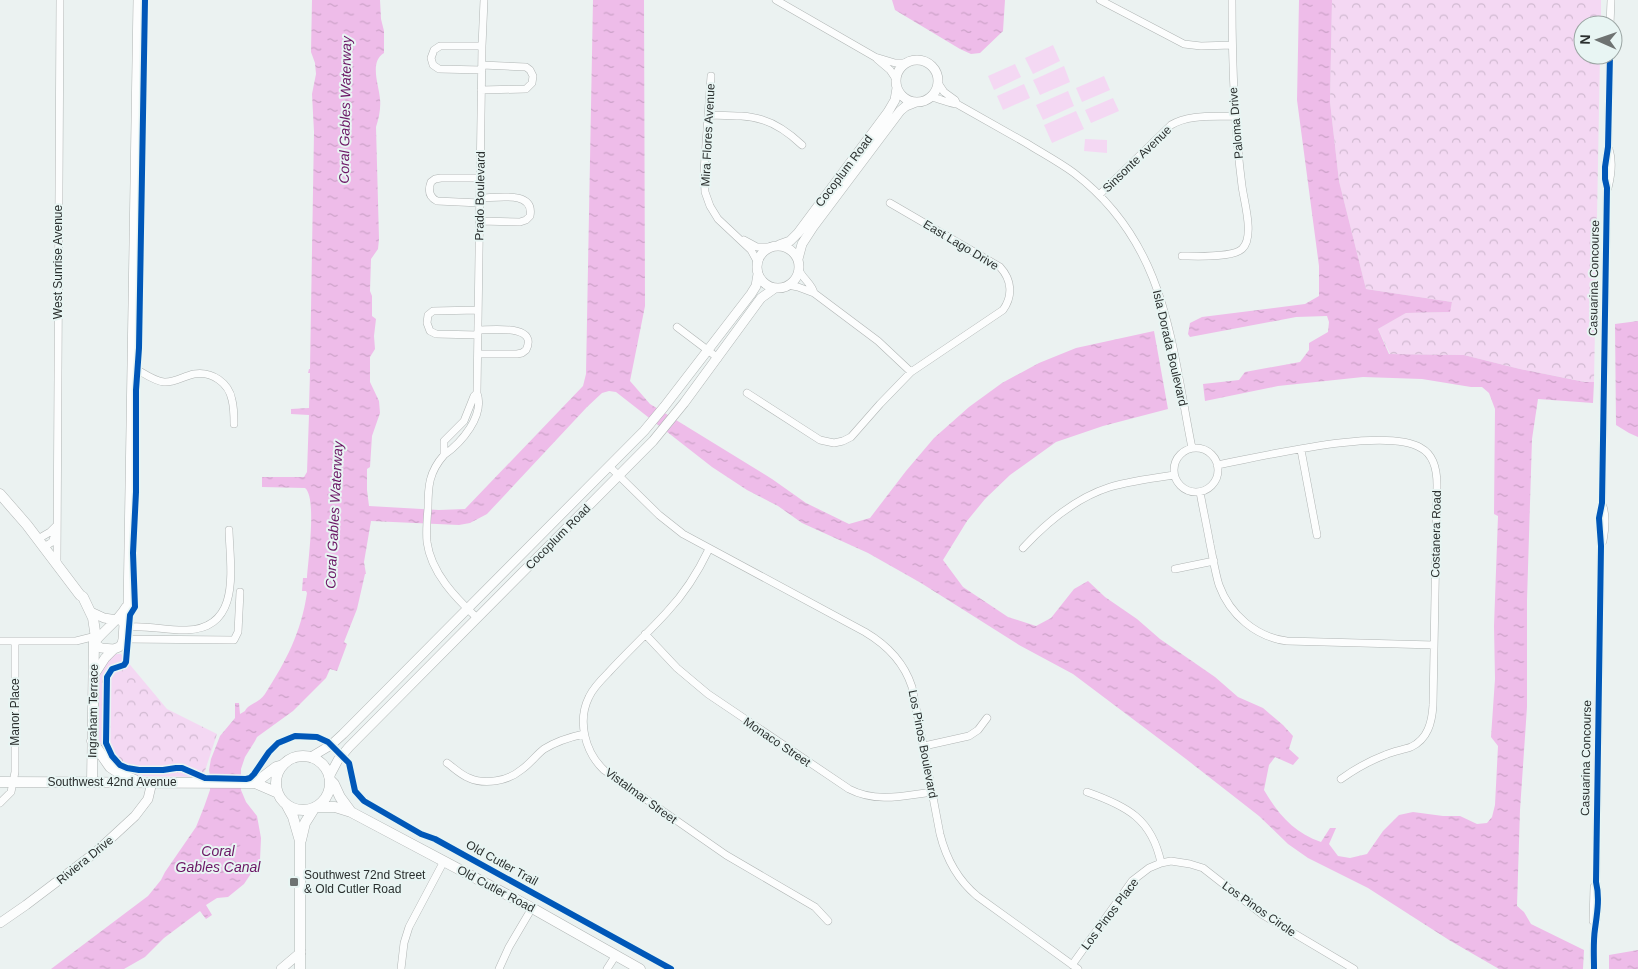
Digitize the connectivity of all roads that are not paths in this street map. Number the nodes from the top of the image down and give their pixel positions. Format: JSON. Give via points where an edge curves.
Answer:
{"nodes":[{"id":1,"x":60,"y":0,"type":"edge"},
{"id":2,"x":138,"y":0,"type":"edge"},
{"id":3,"x":484,"y":0,"type":"edge"},
{"id":4,"x":777,"y":0,"type":"edge"},
{"id":5,"x":1100,"y":0,"type":"edge"},
{"id":6,"x":1232,"y":0,"type":"edge"},
{"id":7,"x":1611,"y":0,"type":"edge"},
{"id":8,"x":1610,"y":15,"type":"edge"},
{"id":9,"x":1232,"y":45,"type":"junction"},
{"id":10,"x":482,"y":46,"type":"junction"},
{"id":11,"x":875,"y":57,"type":"junction"},
{"id":12,"x":905,"y":63,"type":"junction"},
{"id":13,"x":1610,"y":65,"type":"edge"},
{"id":14,"x":482,"y":67,"type":"junction"},
{"id":15,"x":711,"y":76,"type":"dead end"},
{"id":16,"x":896,"y":83,"type":"junction"},
{"id":17,"x":938,"y":83,"type":"junction"},
{"id":18,"x":482,"y":90,"type":"junction"},
{"id":19,"x":930,"y":97,"type":"junction"},
{"id":20,"x":916,"y":102,"type":"junction"},
{"id":21,"x":957,"y":104,"type":"junction"},
{"id":22,"x":708,"y":115,"type":"junction"},
{"id":23,"x":1234,"y":116,"type":"junction"},
{"id":24,"x":802,"y":145,"type":"dead end"},
{"id":25,"x":480,"y":178,"type":"junction"},
{"id":26,"x":1099,"y":195,"type":"junction"},
{"id":27,"x":480,"y":200,"type":"junction"},
{"id":28,"x":890,"y":204,"type":"dead end"},
{"id":29,"x":480,"y":222,"type":"junction"},
{"id":30,"x":741,"y":240,"type":"junction"},
{"id":31,"x":779,"y":245,"type":"junction"},
{"id":32,"x":769,"y":247,"type":"junction"},
{"id":33,"x":1182,"y":256,"type":"dead end"},
{"id":34,"x":798,"y":259,"type":"junction"},
{"id":35,"x":757,"y":261,"type":"junction"},
{"id":36,"x":799,"y":270,"type":"junction"},
{"id":37,"x":758,"y":274,"type":"junction"},
{"id":38,"x":788,"y":286,"type":"junction"},
{"id":39,"x":775,"y":288,"type":"junction"},
{"id":40,"x":814,"y":293,"type":"junction"},
{"id":41,"x":478,"y":310,"type":"junction"},
{"id":42,"x":677,"y":327,"type":"dead end"},
{"id":43,"x":478,"y":332,"type":"junction"},
{"id":44,"x":707,"y":350,"type":"junction"},
{"id":45,"x":478,"y":354,"type":"junction"},
{"id":46,"x":718,"y":358,"type":"junction"},
{"id":47,"x":132,"y":367,"type":"junction"},
{"id":48,"x":911,"y":372,"type":"junction"},
{"id":49,"x":477,"y":393,"type":"junction"},
{"id":50,"x":747,"y":394,"type":"dead end"},
{"id":51,"x":234,"y":424,"type":"dead end"},
{"id":52,"x":1192,"y":448,"type":"junction"},
{"id":53,"x":1301,"y":450,"type":"junction"},
{"id":54,"x":444,"y":454,"type":"junction"},
{"id":55,"x":1217,"y":465,"type":"junction"},
{"id":56,"x":609,"y":466,"type":"junction"},
{"id":57,"x":1174,"y":475,"type":"junction"},
{"id":58,"x":619,"y":476,"type":"junction"},
{"id":59,"x":1200,"y":492,"type":"junction"},
{"id":60,"x":0,"y":494,"type":"edge"},
{"id":61,"x":57,"y":527,"type":"junction"},
{"id":62,"x":229,"y":530,"type":"dead end"},
{"id":63,"x":1317,"y":535,"type":"dead end"},
{"id":64,"x":41,"y":543,"type":"junction"},
{"id":65,"x":1023,"y":548,"type":"dead end"},
{"id":66,"x":709,"y":549,"type":"junction"},
{"id":67,"x":1214,"y":561,"type":"junction"},
{"id":68,"x":58,"y":566,"type":"junction"},
{"id":69,"x":1175,"y":569,"type":"dead end"},
{"id":70,"x":240,"y":592,"type":"dead end"},
{"id":71,"x":80,"y":596,"type":"junction"},
{"id":72,"x":467,"y":609,"type":"junction"},
{"id":73,"x":91,"y":612,"type":"junction"},
{"id":74,"x":476,"y":618,"type":"junction"},
{"id":75,"x":123,"y":628,"type":"junction"},
{"id":76,"x":645,"y":634,"type":"junction"},
{"id":77,"x":94,"y":640,"type":"junction"},
{"id":78,"x":0,"y":641,"type":"edge"},
{"id":79,"x":15,"y":641,"type":"junction"},
{"id":80,"x":1434,"y":645,"type":"junction"},
{"id":81,"x":114,"y":649,"type":"junction"},
{"id":82,"x":94,"y":675,"type":"junction"},
{"id":83,"x":986,"y":718,"type":"dead end"},
{"id":84,"x":584,"y":734,"type":"junction"},
{"id":85,"x":92,"y":741,"type":"junction"},
{"id":86,"x":924,"y":746,"type":"junction"},
{"id":87,"x":311,"y":757,"type":"junction"},
{"id":88,"x":447,"y":763,"type":"dead end"},
{"id":89,"x":283,"y":765,"type":"junction"},
{"id":90,"x":329,"y":778,"type":"junction"},
{"id":91,"x":1341,"y":779,"type":"dead end"},
{"id":92,"x":0,"y":782,"type":"edge"},
{"id":93,"x":14,"y":782,"type":"junction"},
{"id":94,"x":92,"y":782,"type":"junction"},
{"id":95,"x":138,"y":782,"type":"junction"},
{"id":96,"x":152,"y":782,"type":"junction"},
{"id":97,"x":251,"y":783,"type":"junction"},
{"id":98,"x":932,"y":792,"type":"junction"},
{"id":99,"x":1087,"y":792,"type":"dead end"},
{"id":100,"x":278,"y":793,"type":"junction"},
{"id":101,"x":0,"y":803,"type":"edge"},
{"id":102,"x":286,"y":804,"type":"junction"},
{"id":103,"x":315,"y":807,"type":"junction"},
{"id":104,"x":351,"y":812,"type":"junction"},
{"id":105,"x":300,"y":841,"type":"junction"},
{"id":106,"x":444,"y":861,"type":"junction"},
{"id":107,"x":1161,"y":863,"type":"junction"},
{"id":108,"x":532,"y":908,"type":"junction"},
{"id":109,"x":828,"y":921,"type":"dead end"},
{"id":110,"x":0,"y":923,"type":"edge"},
{"id":111,"x":301,"y":952,"type":"junction"},
{"id":112,"x":616,"y":956,"type":"junction"},
{"id":113,"x":1075,"y":967,"type":"edge"},
{"id":114,"x":281,"y":969,"type":"edge"},
{"id":115,"x":300,"y":969,"type":"edge"},
{"id":116,"x":401,"y":969,"type":"edge"},
{"id":117,"x":499,"y":969,"type":"edge"},
{"id":118,"x":607,"y":969,"type":"edge"},
{"id":119,"x":640,"y":969,"type":"edge"},
{"id":120,"x":1354,"y":969,"type":"edge"},
{"id":121,"x":1594,"y":969,"type":"edge"}],
"edges":[{"from":1,"to":61,"type":"street","name":"West Sunrise Avenue"},
{"from":2,"to":47,"type":"street"},
{"from":3,"to":10,"type":"street","name":"Prado Boulevard"},
{"from":4,"to":11,"type":"street"},
{"from":5,"to":9,"type":"street","via":[[1184,44]]},
{"from":6,"to":9,"type":"street","name":"Paloma Drive"},
{"from":7,"to":8,"type":"street"},
{"from":9,"to":23,"type":"street","name":"Paloma Drive"},
{"from":10,"to":14,"type":"street","name":"Prado Boulevard"},
{"from":10,"to":14,"type":"street","via":[[440,46],[431,58],[439,69]]},
{"from":11,"to":12,"type":"street"},
{"from":11,"to":16,"type":"street","via":[[890,70]]},
{"from":12,"to":16,"type":"street","via":[[898,72]]},
{"from":12,"to":17,"type":"street","via":[[918,60],[930,64],[938,76]]},
{"from":13,"to":121,"type":"street","name":"Casuarina Concourse","via":[[1608,147],[1611,168],[1607,188],[1598,910]]},
{"from":14,"to":18,"type":"street","name":"Prado Boulevard"},
{"from":14,"to":18,"type":"street","via":[[526,67],[533,78],[524,90]]},
{"from":15,"to":22,"type":"street","name":"Mira Flores Avenue"},
{"from":16,"to":20,"type":"street","via":[[904,98]]},
{"from":16,"to":31,"type":"street","name":"Cocoplum Road","via":[[895,100],[888,112],[798,233]]},
{"from":17,"to":19,"type":"street"},
{"from":17,"to":21,"type":"street","name":"Isla Dorada Boulevard"},
{"from":18,"to":25,"type":"street","name":"Prado Boulevard"},
{"from":19,"to":20,"type":"street"},
{"from":19,"to":21,"type":"street","name":"Isla Dorada Boulevard"},
{"from":20,"to":34,"type":"street","name":"Cocoplum Road","via":[[900,112],[813,227],[802,244]]},
{"from":21,"to":26,"type":"street","name":"Isla Dorada Boulevard","via":[[1065,167]]},
{"from":22,"to":24,"type":"street","via":[[765,120],[782,128]]},
{"from":22,"to":30,"type":"street","name":"Mira Flores Avenue","via":[[705,192],[718,219]]},
{"from":23,"to":26,"type":"street","name":"Sinsonte Avenue","via":[[1196,118],[1171,125]]},
{"from":23,"to":33,"type":"street","name":"Paloma Drive","via":[[1248,223],[1245,244],[1235,253]]},
{"from":25,"to":27,"type":"street","name":"Prado Boulevard"},
{"from":25,"to":27,"type":"street","via":[[438,178],[429,190],[437,201]]},
{"from":26,"to":52,"type":"street","name":"Isla Dorada Boulevard","via":[[1131,234],[1155,281],[1170,335]]},
{"from":27,"to":29,"type":"street","name":"Prado Boulevard"},
{"from":27,"to":29,"type":"street","via":[[522,199],[531,210],[530,216],[523,221]]},
{"from":28,"to":48,"type":"street","name":"East Lago Drive","via":[[995,264],[1004,272],[1010,285],[1006,307],[1000,313]]},
{"from":29,"to":41,"type":"street","name":"Prado Boulevard"},
{"from":30,"to":32,"type":"street"},
{"from":30,"to":35,"type":"street"},
{"from":31,"to":32,"type":"street","name":"Cocoplum Road"},
{"from":31,"to":34,"type":"street","via":[[791,249]]},
{"from":32,"to":35,"type":"street"},
{"from":34,"to":36,"type":"street","name":"Cocoplum Road"},
{"from":35,"to":37,"type":"street","name":"Cocoplum Road"},
{"from":36,"to":38,"type":"street"},
{"from":36,"to":40,"type":"street"},
{"from":37,"to":39,"type":"street"},
{"from":37,"to":44,"type":"street","name":"Cocoplum Road","via":[[751,294]]},
{"from":38,"to":39,"type":"street"},
{"from":38,"to":40,"type":"street"},
{"from":39,"to":46,"type":"street","name":"Cocoplum Road","via":[[760,298]]},
{"from":40,"to":48,"type":"street","via":[[878,341]]},
{"from":41,"to":43,"type":"street","name":"Prado Boulevard"},
{"from":41,"to":43,"type":"street","via":[[433,311],[428,315],[427,323],[430,331],[436,334]]},
{"from":42,"to":44,"type":"street"},
{"from":43,"to":45,"type":"street","name":"Prado Boulevard"},
{"from":43,"to":45,"type":"street","via":[[520,331],[527,336],[528,342],[526,350],[520,354]]},
{"from":44,"to":46,"type":"street"},
{"from":44,"to":56,"type":"street","name":"Cocoplum Road","via":[[644,431]]},
{"from":45,"to":49,"type":"street","name":"Prado Boulevard"},
{"from":46,"to":58,"type":"street","name":"Cocoplum Road","via":[[654,441]]},
{"from":47,"to":51,"type":"street","via":[[162,382],[199,373],[217,378],[231,395]]},
{"from":47,"to":75,"type":"street","via":[[128,604]]},
{"from":48,"to":50,"type":"street","via":[[851,437],[834,443],[820,440]]},
{"from":49,"to":54,"type":"street","name":"Prado Boulevard","via":[[464,421],[444,441]]},
{"from":49,"to":54,"type":"street","name":"Prado Boulevard","via":[[473,422],[454,448]]},
{"from":52,"to":55,"type":"street","via":[[1208,451]]},
{"from":52,"to":57,"type":"street","via":[[1179,454],[1175,460]]},
{"from":53,"to":55,"type":"street","name":"Costanera Road"},
{"from":53,"to":63,"type":"street"},
{"from":53,"to":80,"type":"street","name":"Costanera Road","via":[[1346,442],[1395,441],[1411,443],[1432,459],[1437,477]]},
{"from":54,"to":72,"type":"street","name":"Prado Boulevard","via":[[433,469],[429,484],[428,548],[435,566]]},
{"from":55,"to":59,"type":"street","via":[[1216,479]]},
{"from":56,"to":58,"type":"street","name":"Los Pinos Boulevard"},
{"from":56,"to":72,"type":"street","name":"Cocoplum Road"},
{"from":57,"to":59,"type":"street","via":[[1186,490]]},
{"from":57,"to":65,"type":"street","via":[[1110,487],[1082,500],[1059,514]]},
{"from":58,"to":66,"type":"street","name":"Los Pinos Boulevard","via":[[666,521]]},
{"from":58,"to":74,"type":"street","name":"Cocoplum Road"},
{"from":59,"to":67,"type":"street"},
{"from":60,"to":64,"type":"main road"},
{"from":61,"to":64,"type":"street"},
{"from":61,"to":68,"type":"street","name":"West Sunrise Avenue"},
{"from":62,"to":75,"type":"street","via":[[230,588],[227,605],[220,617],[191,630]]},
{"from":64,"to":68,"type":"main road"},
{"from":66,"to":76,"type":"street","name":"Vistalmar Street","via":[[680,597]]},
{"from":66,"to":86,"type":"street","name":"Los Pinos Boulevard","via":[[857,627],[889,650],[909,679]]},
{"from":67,"to":69,"type":"street"},
{"from":67,"to":80,"type":"street","via":[[1219,584],[1230,606],[1243,621],[1269,637],[1298,642]]},
{"from":68,"to":71,"type":"main road"},
{"from":70,"to":75,"type":"street","via":[[238,632],[234,640]]},
{"from":71,"to":73,"type":"main road"},
{"from":71,"to":77,"type":"main road"},
{"from":72,"to":74,"type":"street","name":"Prado Boulevard"},
{"from":72,"to":87,"type":"street","name":"Cocoplum Road","via":[[333,743]]},
{"from":73,"to":75,"type":"street"},
{"from":73,"to":77,"type":"main road","via":[[96,632]]},
{"from":74,"to":90,"type":"street","name":"Cocoplum Road","via":[[349,747]]},
{"from":75,"to":77,"type":"street","via":[[108,628]]},
{"from":75,"to":81,"type":"street","via":[[120,646]]},
{"from":76,"to":84,"type":"street","name":"Vistalmar Street","via":[[592,692],[585,711]]},
{"from":76,"to":98,"type":"street","name":"Monaco Street","via":[[677,668],[708,694],[849,789],[865,796],[882,798]]},
{"from":77,"to":79,"type":"street"},
{"from":77,"to":81,"type":"street","via":[[101,648]]},
{"from":77,"to":82,"type":"main road","name":"Ingraham Terrace"},
{"from":78,"to":79,"type":"street"},
{"from":79,"to":93,"type":"street","name":"Manor Place"},
{"from":80,"to":91,"type":"street","name":"Costanera Road","via":[[1433,711],[1431,724],[1424,736],[1412,746],[1378,758]]},
{"from":81,"to":82,"type":"street"},
{"from":82,"to":85,"type":"main road","name":"Ingraham Terrace"},
{"from":83,"to":86,"type":"street","via":[[969,736]]},
{"from":84,"to":88,"type":"street","via":[[552,744],[521,771],[498,780],[472,779]]},
{"from":84,"to":109,"type":"street","name":"Vistalmar Street","via":[[593,756],[604,770],[726,854],[816,907]]},
{"from":85,"to":94,"type":"main road","name":"Ingraham Terrace"},
{"from":85,"to":95,"type":"main road","via":[[110,767]]},
{"from":86,"to":98,"type":"street","name":"Los Pinos Boulevard"},
{"from":87,"to":89,"type":"main road","via":[[297,757]]},
{"from":87,"to":90,"type":"main road","via":[[323,765]]},
{"from":89,"to":97,"type":"main road"},
{"from":89,"to":100,"type":"main road","via":[[276,781]]},
{"from":90,"to":103,"type":"main road","via":[[326,796]]},
{"from":90,"to":104,"type":"main road","name":"Old Cutler Road"},
{"from":92,"to":93,"type":"main road","name":"Southwest 42nd Avenue"},
{"from":93,"to":94,"type":"main road","name":"Southwest 42nd Avenue"},
{"from":93,"to":101,"type":"street","via":[[11,792]]},
{"from":94,"to":95,"type":"main road","name":"Southwest 42nd Avenue"},
{"from":95,"to":96,"type":"main road","name":"Southwest 42nd Avenue"},
{"from":96,"to":97,"type":"main road","name":"Southwest 42nd Avenue"},
{"from":96,"to":110,"type":"street","name":"Riviera Drive","via":[[148,799],[135,816],[96,852]]},
{"from":97,"to":100,"type":"main road","name":"Southwest 42nd Avenue"},
{"from":98,"to":113,"type":"street","name":"Los Pinos Boulevard","via":[[942,844],[966,886]]},
{"from":99,"to":107,"type":"street","via":[[1113,802],[1142,822],[1154,839]]},
{"from":100,"to":102,"type":"main road"},
{"from":102,"to":103,"type":"main road","via":[[301,810]]},
{"from":102,"to":105,"type":"main road","via":[[294,817]]},
{"from":103,"to":104,"type":"main road","name":"Old Cutler Road","via":[[334,807]]},
{"from":103,"to":105,"type":"main road","via":[[305,823]]},
{"from":104,"to":106,"type":"main road","name":"Old Cutler Road"},
{"from":105,"to":111,"type":"main road"},
{"from":106,"to":108,"type":"main road","name":"Old Cutler Road"},
{"from":106,"to":116,"type":"street","via":[[409,927]]},
{"from":107,"to":113,"type":"street","name":"Los Pinos Place","via":[[1132,881]]},
{"from":107,"to":120,"type":"street","name":"Los Pinos Circle","via":[[1186,863],[1203,868],[1264,915]]},
{"from":108,"to":112,"type":"main road","name":"Old Cutler Road"},
{"from":108,"to":117,"type":"street"},
{"from":111,"to":114,"type":"street"},
{"from":111,"to":115,"type":"main road"},
{"from":112,"to":118,"type":"street"},
{"from":112,"to":119,"type":"main road","name":"Old Cutler Road"}]}
